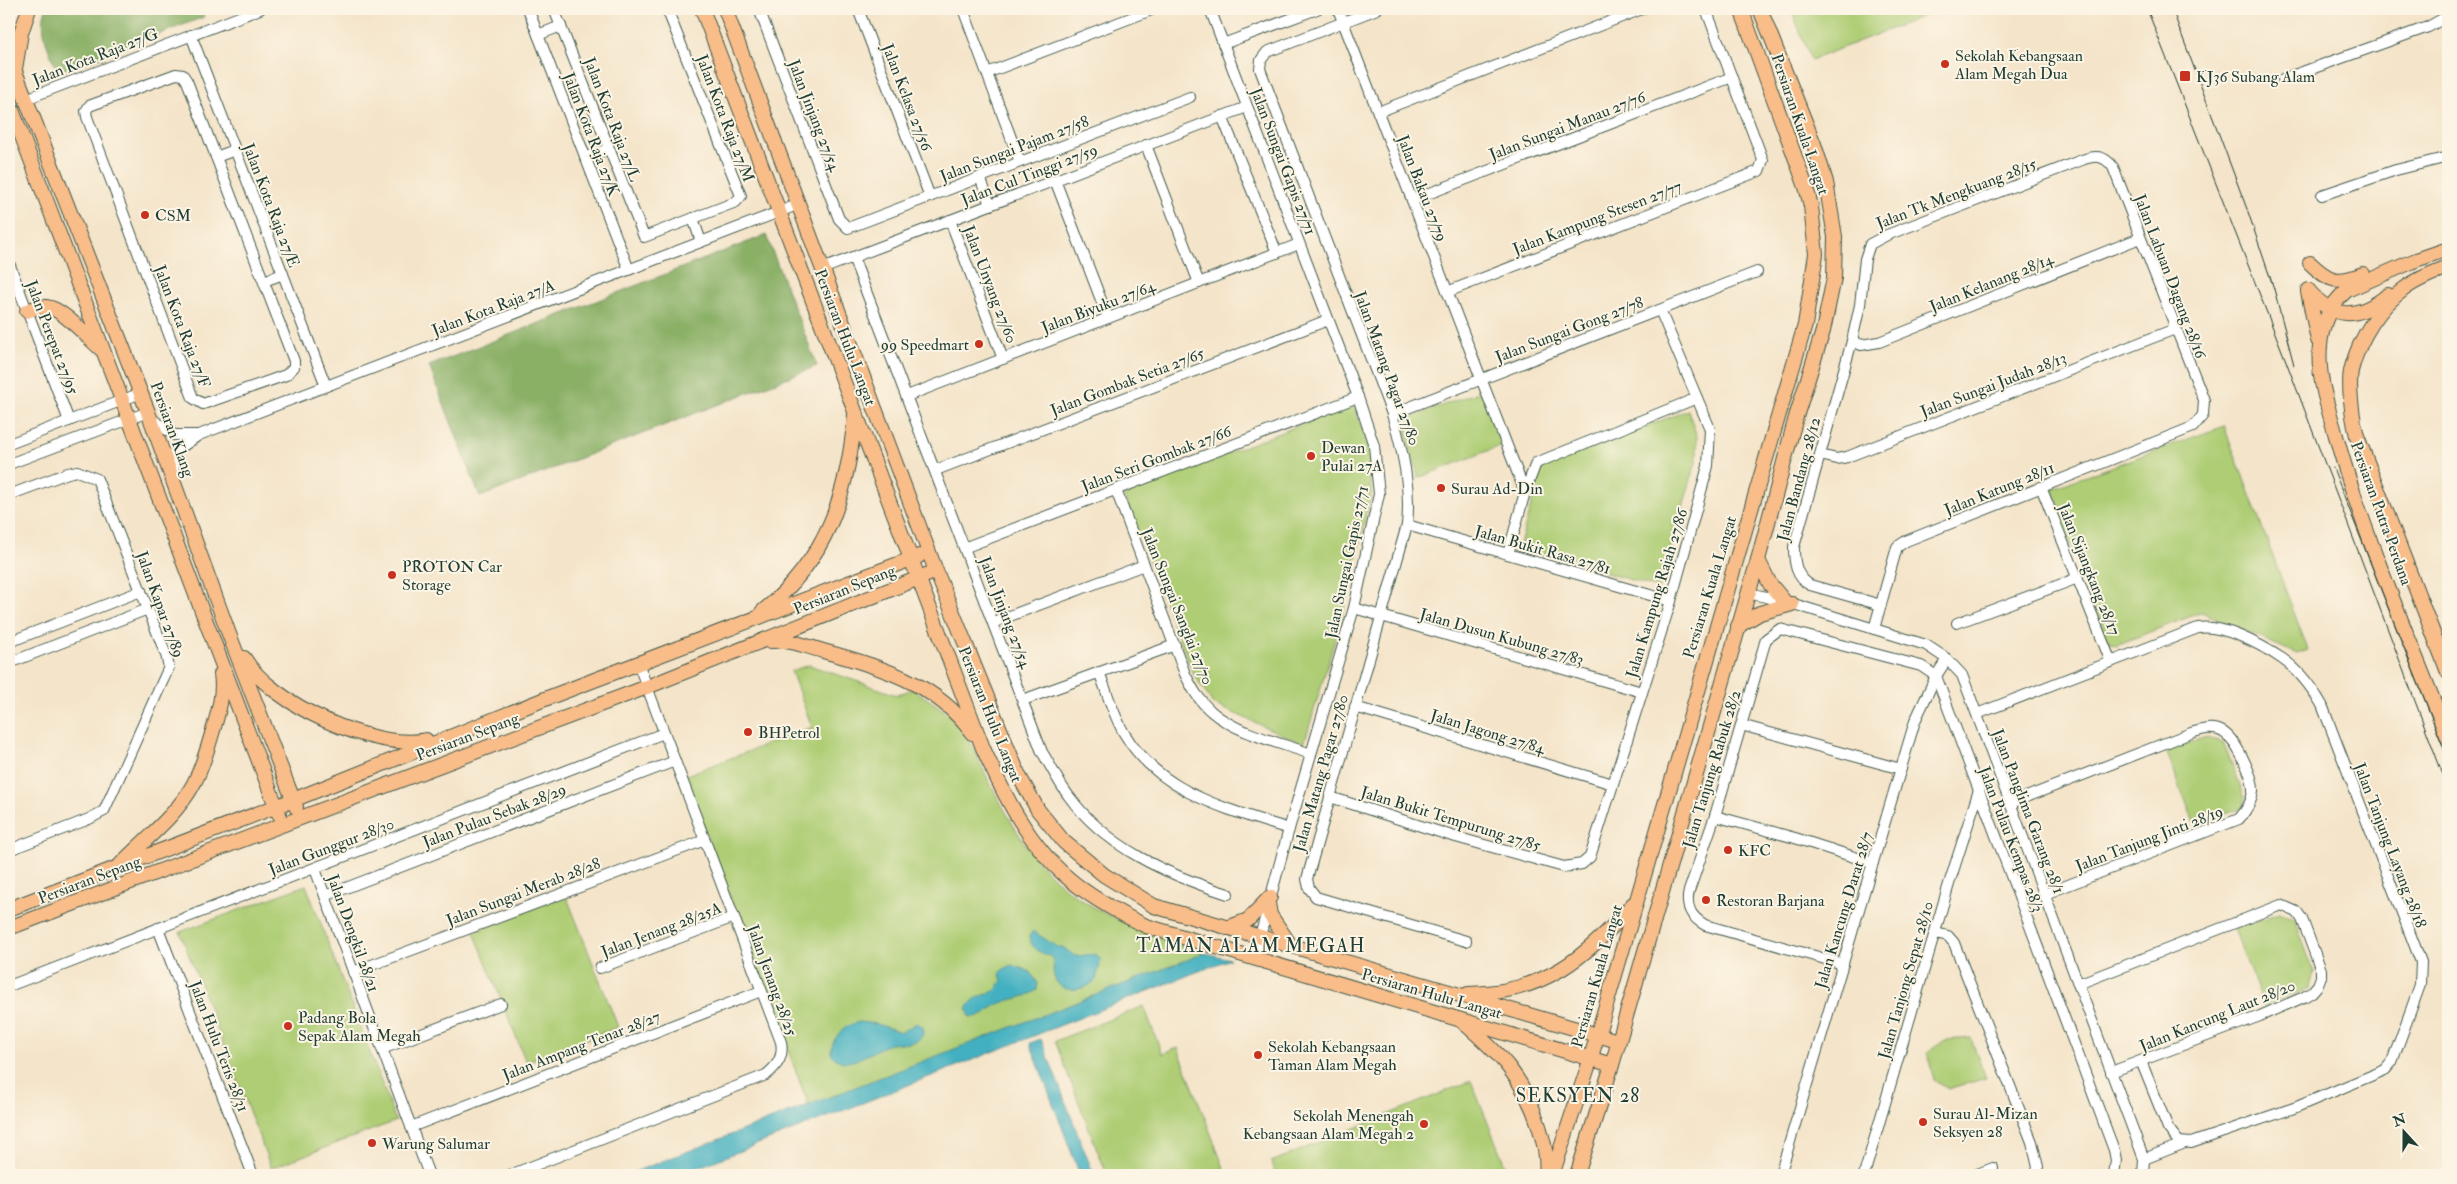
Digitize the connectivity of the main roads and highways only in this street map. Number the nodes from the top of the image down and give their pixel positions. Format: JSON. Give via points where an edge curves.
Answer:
{"nodes":[{"id":1,"x":28,"y":9,"type":"edge"},
{"id":2,"x":702,"y":9,"type":"edge"},
{"id":3,"x":725,"y":9,"type":"edge"},
{"id":4,"x":1740,"y":9,"type":"edge"},
{"id":5,"x":1760,"y":9,"type":"edge"},
{"id":6,"x":9,"y":56,"type":"edge"},
{"id":7,"x":15,"y":71,"type":"junction"},
{"id":8,"x":9,"y":102,"type":"edge"},
{"id":9,"x":2448,"y":249,"type":"edge"},
{"id":10,"x":2416,"y":260,"type":"junction"},
{"id":11,"x":2310,"y":263,"type":"dead end"},
{"id":12,"x":2448,"y":267,"type":"edge"},
{"id":13,"x":2428,"y":275,"type":"junction"},
{"id":14,"x":27,"y":311,"type":"road end"},
{"id":15,"x":2329,"y":311,"type":"junction"},
{"id":16,"x":2320,"y":348,"type":"junction"},
{"id":17,"x":101,"y":349,"type":"junction"},
{"id":18,"x":855,"y":408,"type":"junction"},
{"id":19,"x":1748,"y":521,"type":"junction"},
{"id":20,"x":929,"y":552,"type":"junction"},
{"id":21,"x":912,"y":559,"type":"junction"},
{"id":22,"x":1758,"y":560,"type":"junction"},
{"id":23,"x":936,"y":571,"type":"junction"},
{"id":24,"x":920,"y":578,"type":"junction"},
{"id":25,"x":1748,"y":593,"type":"junction"},
{"id":26,"x":752,"y":620,"type":"junction"},
{"id":27,"x":1738,"y":626,"type":"junction"},
{"id":28,"x":229,"y":634,"type":"junction"},
{"id":29,"x":758,"y":642,"type":"junction"},
{"id":30,"x":1711,"y":643,"type":"junction"},
{"id":31,"x":216,"y":649,"type":"junction"},
{"id":32,"x":2448,"y":672,"type":"edge"},
{"id":33,"x":453,"y":735,"type":"junction"},
{"id":34,"x":2448,"y":738,"type":"edge"},
{"id":35,"x":983,"y":748,"type":"junction"},
{"id":36,"x":293,"y":800,"type":"junction"},
{"id":37,"x":276,"y":806,"type":"junction"},
{"id":38,"x":300,"y":817,"type":"junction"},
{"id":39,"x":283,"y":824,"type":"junction"},
{"id":40,"x":117,"y":868,"type":"junction"},
{"id":41,"x":1637,"y":899,"type":"junction"},
{"id":42,"x":14,"y":907,"type":"edge"},
{"id":43,"x":26,"y":922,"type":"junction"},
{"id":44,"x":9,"y":928,"type":"edge"},
{"id":45,"x":1227,"y":928,"type":"junction"},
{"id":46,"x":1291,"y":946,"type":"junction"},
{"id":47,"x":1452,"y":994,"type":"junction"},
{"id":48,"x":1459,"y":1018,"type":"junction"},
{"id":49,"x":1597,"y":1035,"type":"junction"},
{"id":50,"x":1618,"y":1041,"type":"junction"},
{"id":51,"x":1591,"y":1058,"type":"junction"},
{"id":52,"x":1612,"y":1065,"type":"junction"},
{"id":53,"x":1546,"y":1175,"type":"edge"},
{"id":54,"x":1552,"y":1175,"type":"edge"},
{"id":55,"x":1577,"y":1175,"type":"edge"}],
"edges":[{"from":1,"to":7,"type":"main road"},
{"from":2,"to":18,"type":"main road","name":"Persiaran Hulu Langat"},
{"from":3,"to":20,"type":"main road","name":"Persiaran Hulu Langat"},
{"from":4,"to":19,"type":"main road","name":"Persiaran Kuala Langat","via":[[1806,187],[1816,254],[1805,325]]},
{"from":5,"to":22,"type":"main road","name":"Persiaran Kuala Langat","via":[[1814,144],[1831,205],[1835,237],[1834,278],[1822,331]]},
{"from":6,"to":7,"type":"main road","name":"Persiaran Klang"},
{"from":7,"to":28,"type":"main road","name":"Persiaran Klang","via":[[150,415]]},
{"from":8,"to":17,"type":"main road"},
{"from":9,"to":10,"type":"main road","name":"Persiaran Putra Perdana"},
{"from":10,"to":11,"type":"main road","via":[[2382,267],[2343,281],[2327,277]]},
{"from":10,"to":15,"type":"main road","name":"Persiaran Putra Perdana","via":[[2356,285]]},
{"from":12,"to":13,"type":"main road","name":"Persiaran Putra Perdana"},
{"from":13,"to":15,"type":"main road","via":[[2404,283],[2378,304],[2361,312]]},
{"from":13,"to":32,"type":"main road","name":"Persiaran Putra Perdana","via":[[2404,288],[2384,306],[2369,328],[2351,369],[2352,408],[2357,436]]},
{"from":14,"to":17,"type":"main road","via":[[51,308]]},
{"from":15,"to":16,"type":"main road","name":"Persiaran Putra Perdana"},
{"from":15,"to":16,"type":"main road","via":[[2308,290]]},
{"from":16,"to":34,"type":"main road","name":"Persiaran Putra Perdana","via":[[2326,401],[2347,478]]},
{"from":17,"to":31,"type":"main road"},
{"from":18,"to":21,"type":"main road","name":"Persiaran Hulu Langat"},
{"from":18,"to":26,"type":"main road","via":[[847,471],[828,532],[787,590]]},
{"from":19,"to":25,"type":"main road","via":[[1741,575]]},
{"from":19,"to":30,"type":"main road","name":"Persiaran Kuala Langat"},
{"from":20,"to":21,"type":"main road","name":"Persiaran Sepang"},
{"from":20,"to":23,"type":"main road","name":"Persiaran Hulu Langat"},
{"from":21,"to":24,"type":"main road","name":"Persiaran Hulu Langat"},
{"from":21,"to":26,"type":"main road","name":"Persiaran Sepang"},
{"from":22,"to":25,"type":"main road","name":"Persiaran Kuala Langat"},
{"from":22,"to":27,"type":"main road","via":[[1770,584],[1788,603],[1760,613]]},
{"from":23,"to":24,"type":"main road","name":"Persiaran Sepang"},
{"from":23,"to":45,"type":"main road","name":"Persiaran Hulu Langat","via":[[1019,776],[1051,827],[1083,859],[1128,892],[1154,906]]},
{"from":24,"to":29,"type":"main road","name":"Persiaran Sepang"},
{"from":24,"to":35,"type":"main road","name":"Persiaran Hulu Langat"},
{"from":25,"to":27,"type":"main road","name":"Persiaran Kuala Langat"},
{"from":25,"to":30,"type":"main road","via":[[1732,600],[1721,629]]},
{"from":26,"to":33,"type":"main road","name":"Persiaran Sepang"},
{"from":27,"to":50,"type":"main road","name":"Persiaran Kuala Langat"},
{"from":28,"to":33,"type":"main road","via":[[261,678],[296,704],[332,723],[373,736],[412,743]]},
{"from":28,"to":36,"type":"main road","name":"Persiaran Klang"},
{"from":29,"to":35,"type":"main road","via":[[782,640],[799,643],[893,673],[945,703],[964,721]]},
{"from":29,"to":38,"type":"main road","name":"Persiaran Sepang"},
{"from":30,"to":41,"type":"main road","name":"Persiaran Kuala Langat"},
{"from":31,"to":37,"type":"main road"},
{"from":31,"to":40,"type":"main road","via":[[223,683],[221,700],[200,770],[178,806]]},
{"from":33,"to":36,"type":"main road","name":"Persiaran Sepang"},
{"from":35,"to":48,"type":"main road","name":"Persiaran Hulu Langat","via":[[1003,792],[1027,830],[1068,878],[1119,913],[1146,926]]},
{"from":36,"to":37,"type":"main road","name":"Persiaran Sepang"},
{"from":36,"to":38,"type":"main road","name":"Persiaran Klang"},
{"from":37,"to":39,"type":"main road"},
{"from":37,"to":40,"type":"main road","name":"Persiaran Sepang"},
{"from":38,"to":39,"type":"main road","name":"Persiaran Sepang"},
{"from":39,"to":43,"type":"main road","name":"Persiaran Sepang"},
{"from":40,"to":42,"type":"main road","name":"Persiaran Sepang"},
{"from":41,"to":47,"type":"main road","via":[[1610,931],[1560,972],[1521,988]]},
{"from":41,"to":49,"type":"main road","name":"Persiaran Kuala Langat"},
{"from":42,"to":43,"type":"main road"},
{"from":43,"to":44,"type":"main road","name":"Persiaran Sepang"},
{"from":45,"to":46,"type":"main road","name":"Persiaran Hulu Langat"},
{"from":45,"to":46,"type":"main road","via":[[1248,920],[1269,900],[1270,915]]},
{"from":46,"to":47,"type":"main road","name":"Persiaran Hulu Langat"},
{"from":47,"to":49,"type":"main road","name":"Persiaran Hulu Langat"},
{"from":48,"to":51,"type":"main road","name":"Persiaran Hulu Langat"},
{"from":48,"to":53,"type":"main road","via":[[1490,1044],[1529,1097],[1543,1141]]},
{"from":49,"to":50,"type":"main road","name":"Persiaran Hulu Langat"},
{"from":49,"to":51,"type":"main road","name":"Persiaran Kuala Langat"},
{"from":50,"to":52,"type":"main road","name":"Persiaran Kuala Langat"},
{"from":51,"to":52,"type":"main road","name":"Persiaran Hulu Langat"},
{"from":51,"to":54,"type":"main road","name":"Persiaran Kuala Langat"},
{"from":52,"to":55,"type":"main road","name":"Persiaran Kuala Langat"}]}
